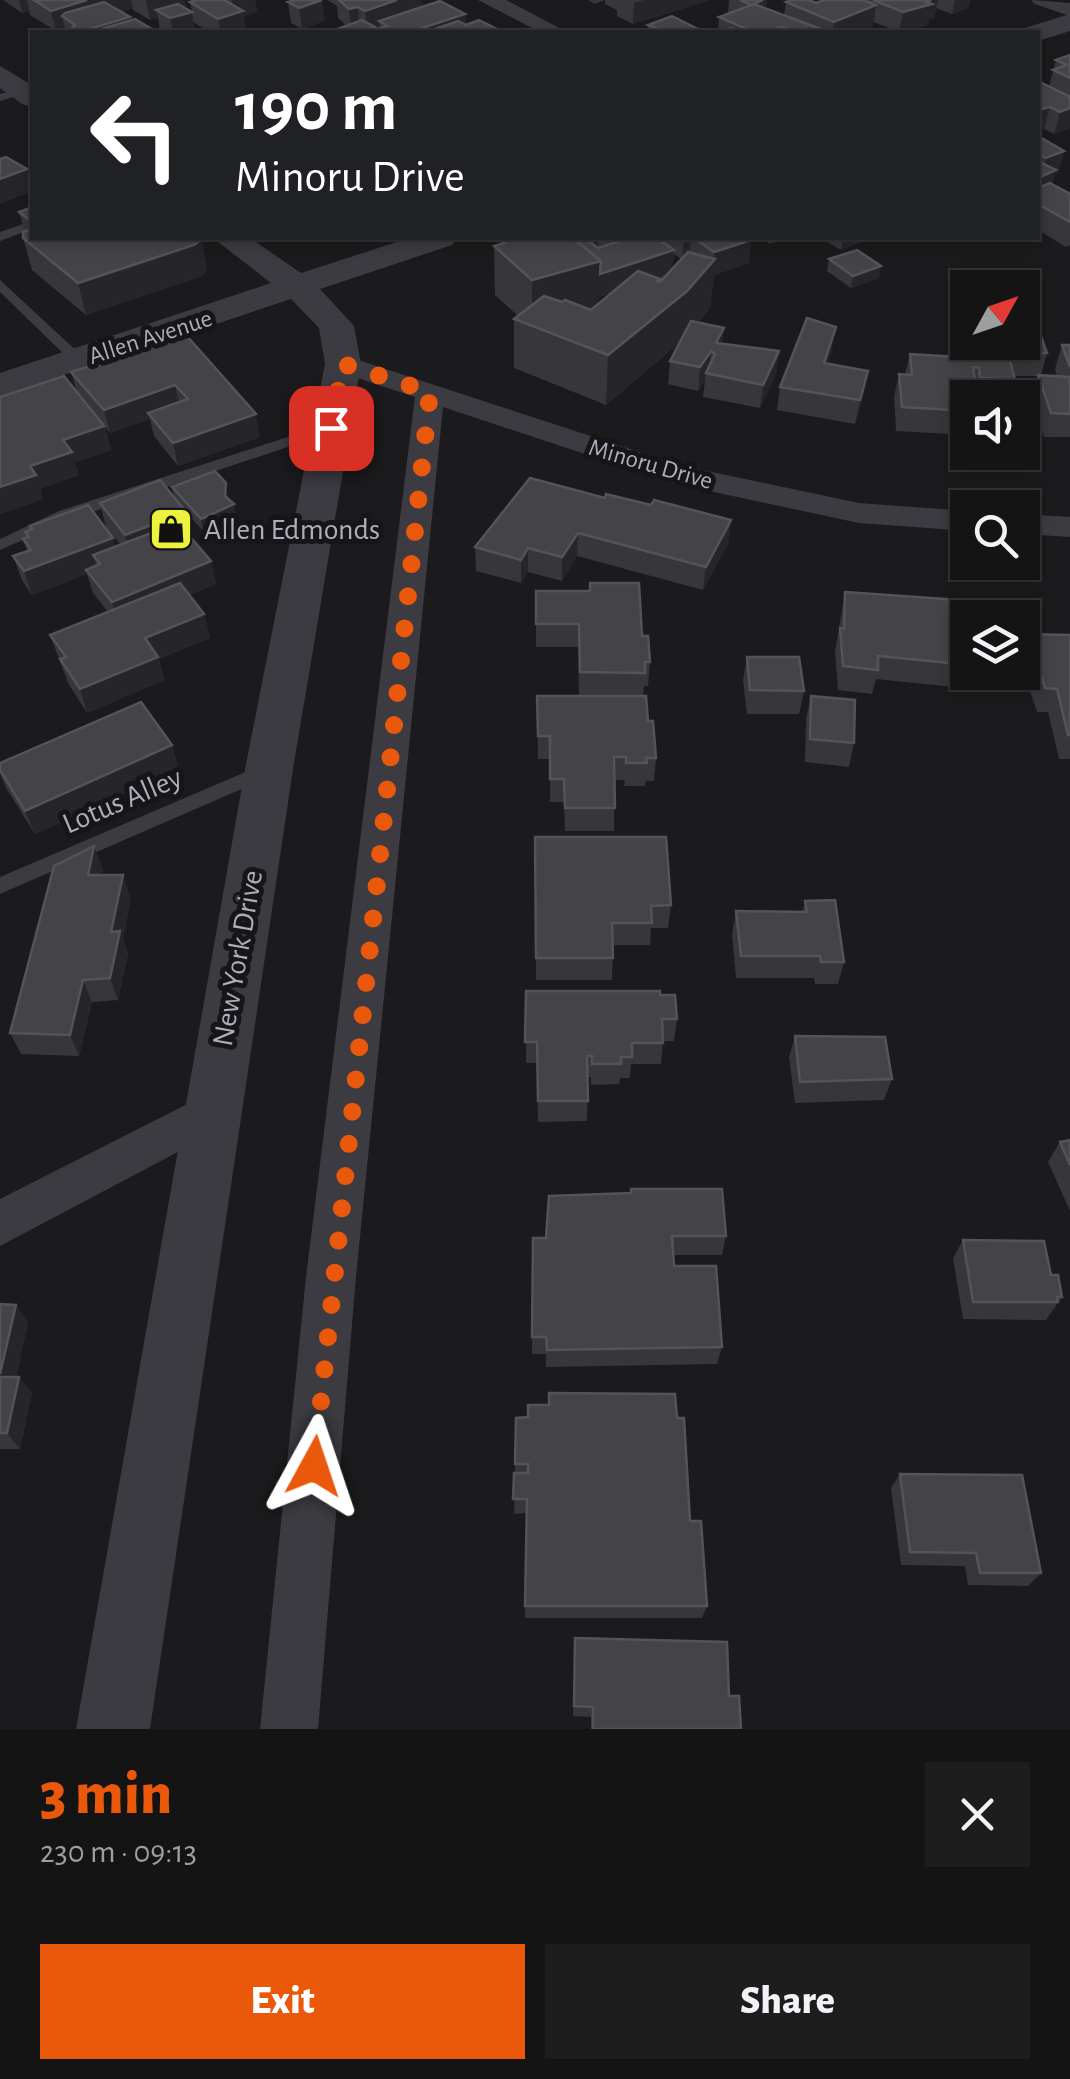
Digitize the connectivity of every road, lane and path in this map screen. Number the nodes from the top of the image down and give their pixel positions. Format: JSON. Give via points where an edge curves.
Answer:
{"nodes":[{"id":1,"x":489,"y":0,"type":"edge"},
{"id":2,"x":1042,"y":0,"type":"edge"},
{"id":3,"x":1070,"y":10,"type":"edge"},
{"id":4,"x":1070,"y":22,"type":"edge"},
{"id":5,"x":552,"y":30,"type":"edge"},
{"id":6,"x":1040,"y":32,"type":"edge"},
{"id":7,"x":30,"y":226,"type":"edge"},
{"id":8,"x":0,"y":237,"type":"edge"},
{"id":9,"x":232,"y":240,"type":"edge"},
{"id":10,"x":434,"y":240,"type":"edge"},
{"id":11,"x":0,"y":284,"type":"edge"},
{"id":12,"x":299,"y":287,"type":"junction"},
{"id":13,"x":77,"y":360,"type":"junction"},
{"id":14,"x":343,"y":364,"type":"junction"},
{"id":15,"x":0,"y":385,"type":"edge"},
{"id":16,"x":430,"y":392,"type":"junction"},
{"id":17,"x":331,"y":428,"type":"junction"},
{"id":18,"x":950,"y":519,"type":"edge"},
{"id":19,"x":1040,"y":525,"type":"edge"},
{"id":20,"x":1070,"y":527,"type":"edge"},
{"id":21,"x":0,"y":545,"type":"edge"},
{"id":22,"x":269,"y":769,"type":"junction"},
{"id":23,"x":0,"y":886,"type":"edge"},
{"id":24,"x":211,"y":1112,"type":"junction"},
{"id":25,"x":0,"y":1224,"type":"edge"},
{"id":26,"x":113,"y":1729,"type":"edge"},
{"id":27,"x":289,"y":1729,"type":"edge"}],
"edges":[{"from":1,"to":5,"type":"street"},
{"from":2,"to":3,"type":"street"},
{"from":4,"to":6,"type":"street"},
{"from":7,"to":8,"type":"lane"},
{"from":9,"to":12,"type":"street","name":"New York Drive"},
{"from":10,"to":12,"type":"street","name":"Allen Avenue"},
{"from":11,"to":13,"type":"lane"},
{"from":12,"to":13,"type":"street","name":"Allen Avenue"},
{"from":12,"to":14,"type":"street","name":"New York Drive","via":[[336,326]]},
{"from":13,"to":15,"type":"street","name":"Allen Avenue"},
{"from":14,"to":16,"type":"street","name":"Minoru Drive"},
{"from":14,"to":17,"type":"street","name":"New York Drive"},
{"from":16,"to":18,"type":"street","name":"Minoru Drive","via":[[672,474],[859,514]]},
{"from":16,"to":27,"type":"street"},
{"from":17,"to":21,"type":"lane","via":[[65,515]]},
{"from":17,"to":22,"type":"street","name":"New York Drive"},
{"from":19,"to":20,"type":"street"},
{"from":22,"to":23,"type":"lane","name":"Lotus Alley"},
{"from":22,"to":24,"type":"street","name":"New York Drive"},
{"from":24,"to":25,"type":"street"},
{"from":24,"to":26,"type":"street","name":"New York Drive"}]}
